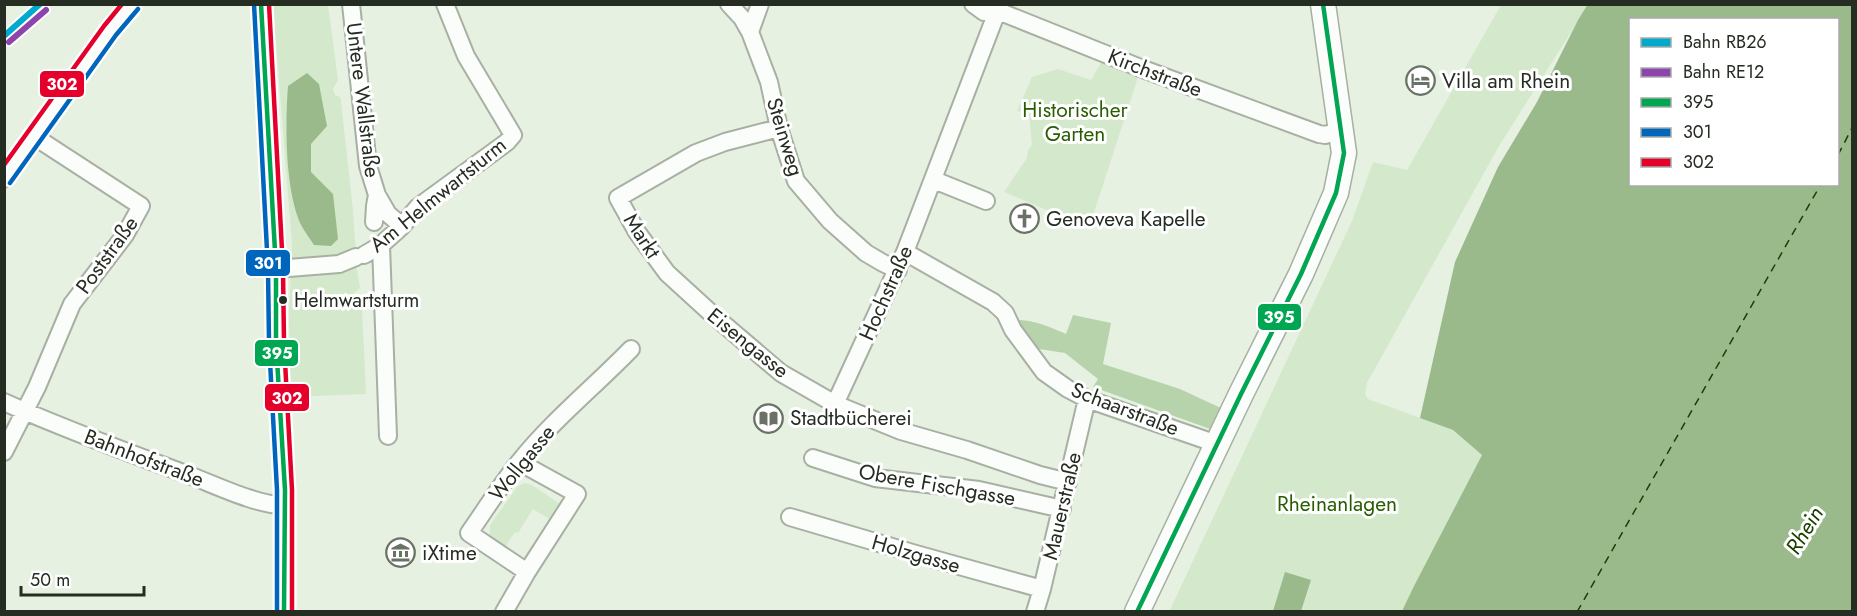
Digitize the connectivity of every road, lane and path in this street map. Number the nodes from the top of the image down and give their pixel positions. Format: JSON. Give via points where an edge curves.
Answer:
{"nodes":[{"id":1,"x":132,"y":4,"type":"edge"},
{"id":2,"x":261,"y":4,"type":"edge"},
{"id":3,"x":351,"y":4,"type":"edge"},
{"id":4,"x":445,"y":4,"type":"edge"},
{"id":5,"x":729,"y":4,"type":"edge"},
{"id":6,"x":760,"y":4,"type":"edge"},
{"id":7,"x":973,"y":4,"type":"edge"},
{"id":8,"x":1323,"y":4,"type":"edge"},
{"id":9,"x":999,"y":8,"type":"edge"},
{"id":10,"x":750,"y":32,"type":"junction"},
{"id":11,"x":779,"y":128,"type":"junction"},
{"id":12,"x":1340,"y":131,"type":"junction"},
{"id":13,"x":35,"y":137,"type":"junction"},
{"id":14,"x":4,"y":179,"type":"edge"},
{"id":15,"x":934,"y":180,"type":"junction"},
{"id":16,"x":377,"y":195,"type":"junction"},
{"id":17,"x":986,"y":201,"type":"dead end"},
{"id":18,"x":374,"y":222,"type":"dead end"},
{"id":19,"x":402,"y":226,"type":"junction"},
{"id":20,"x":381,"y":245,"type":"junction"},
{"id":21,"x":905,"y":252,"type":"junction"},
{"id":22,"x":276,"y":269,"type":"junction"},
{"id":23,"x":898,"y":270,"type":"junction"},
{"id":24,"x":668,"y":273,"type":"joint"},
{"id":25,"x":631,"y":349,"type":"dead end"},
{"id":26,"x":1087,"y":399,"type":"junction"},
{"id":27,"x":4,"y":402,"type":"edge"},
{"id":28,"x":835,"y":404,"type":"junction"},
{"id":29,"x":25,"y":411,"type":"junction"},
{"id":30,"x":388,"y":436,"type":"dead end"},
{"id":31,"x":1217,"y":444,"type":"junction"},
{"id":32,"x":4,"y":452,"type":"edge"},
{"id":33,"x":813,"y":458,"type":"dead end"},
{"id":34,"x":519,"y":462,"type":"junction"},
{"id":35,"x":1068,"y":482,"type":"junction"},
{"id":36,"x":285,"y":505,"type":"junction"},
{"id":37,"x":1062,"y":509,"type":"junction"},
{"id":38,"x":790,"y":517,"type":"dead end"},
{"id":39,"x":527,"y":572,"type":"junction"},
{"id":40,"x":1042,"y":589,"type":"junction"},
{"id":41,"x":284,"y":612,"type":"edge"},
{"id":42,"x":504,"y":612,"type":"edge"},
{"id":43,"x":1035,"y":612,"type":"edge"},
{"id":44,"x":1137,"y":612,"type":"edge"}],
"edges":[{"from":1,"to":13,"type":"street"},
{"from":2,"to":22,"type":"street"},
{"from":3,"to":16,"type":"street","name":"Untere Wallstraße","via":[[366,155]]},
{"from":4,"to":19,"type":"street","name":"Am Helmwartsturm","via":[[466,56],[513,135],[418,207]]},
{"from":5,"to":10,"type":"street","name":"Steinweg"},
{"from":6,"to":10,"type":"street"},
{"from":7,"to":9,"type":"street","name":"Kirchstraße","via":[[984,12]]},
{"from":8,"to":12,"type":"street"},
{"from":9,"to":12,"type":"street","name":"Kirchstraße","via":[[1143,69],[1319,134]]},
{"from":9,"to":15,"type":"street","name":"Hochstraße"},
{"from":10,"to":11,"type":"street","name":"Steinweg","via":[[769,82]]},
{"from":11,"to":23,"type":"street","name":"Steinweg","via":[[796,182],[830,221],[866,253]]},
{"from":11,"to":24,"type":"street","name":"Markt","via":[[696,153],[618,198]]},
{"from":12,"to":31,"type":"street","via":[[1344,153],[1336,193],[1301,274]]},
{"from":13,"to":14,"type":"street"},
{"from":13,"to":29,"type":"street","name":"Poststraße","via":[[141,206],[125,235],[72,304]]},
{"from":15,"to":17,"type":"street"},
{"from":15,"to":21,"type":"street","name":"Hochstraße"},
{"from":16,"to":18,"type":"street","name":"Untere Wallstraße"},
{"from":16,"to":19,"type":"street","name":"Untere Wallstraße","via":[[388,214]]},
{"from":19,"to":20,"type":"street","name":"Am Helmwartsturm"},
{"from":20,"to":22,"type":"street","name":"Am Helmwartsturm","via":[[339,264]]},
{"from":20,"to":30,"type":"street"},
{"from":21,"to":23,"type":"street","name":"Hochstraße"},
{"from":21,"to":26,"type":"street","name":"Schaarstraße","via":[[993,302],[1005,313],[1044,372]]},
{"from":22,"to":36,"type":"street","via":[[275,334]]},
{"from":23,"to":28,"type":"street","name":"Hochstraße"},
{"from":24,"to":28,"type":"street","name":"Eisengasse","via":[[781,373]]},
{"from":25,"to":34,"type":"street","name":"Wollgasse"},
{"from":26,"to":31,"type":"street","name":"Schaarstraße"},
{"from":26,"to":35,"type":"street","name":"Mauerstraße"},
{"from":27,"to":29,"type":"street","name":"Bahnhofstraße"},
{"from":28,"to":35,"type":"street","name":"Eisengasse","via":[[901,431]]},
{"from":29,"to":32,"type":"street"},
{"from":29,"to":36,"type":"street","name":"Bahnhofstraße","via":[[212,484],[273,506]]},
{"from":31,"to":44,"type":"street"},
{"from":33,"to":37,"type":"street","name":"Obere Fischgasse","via":[[875,478],[979,490]]},
{"from":34,"to":39,"type":"street","name":"Wollgasse","via":[[469,533]]},
{"from":34,"to":39,"type":"street","via":[[577,494]]},
{"from":35,"to":37,"type":"street","name":"Mauerstraße"},
{"from":36,"to":41,"type":"street"},
{"from":37,"to":40,"type":"street","name":"Mauerstraße"},
{"from":38,"to":40,"type":"street","name":"Holzgasse"},
{"from":39,"to":42,"type":"street"},
{"from":40,"to":43,"type":"street","name":"Mauerstraße"}]}
